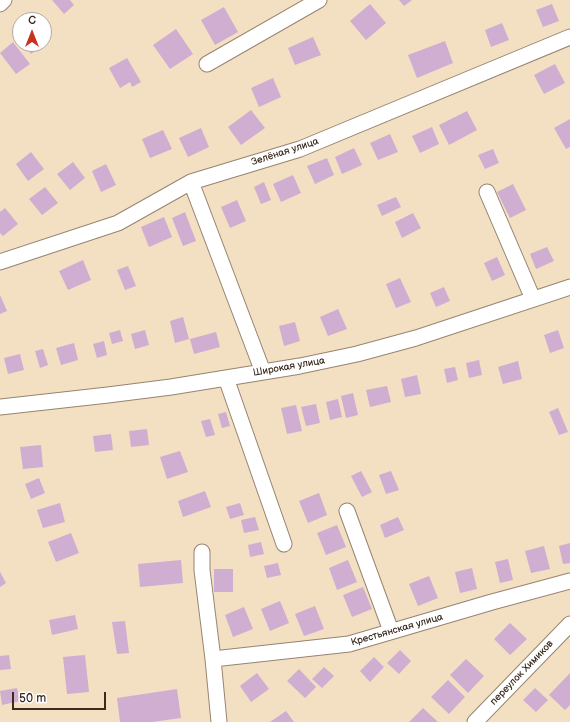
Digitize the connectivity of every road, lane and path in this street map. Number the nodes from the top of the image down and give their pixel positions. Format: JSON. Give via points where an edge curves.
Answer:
{"nodes":[{"id":1,"x":4,"y":0,"type":"edge"},
{"id":2,"x":319,"y":0,"type":"edge"},
{"id":3,"x":0,"y":4,"type":"edge"},
{"id":4,"x":570,"y":37,"type":"edge"},
{"id":5,"x":208,"y":64,"type":"dead end"},
{"id":6,"x":190,"y":182,"type":"junction"},
{"id":7,"x":487,"y":192,"type":"dead end"},
{"id":8,"x":0,"y":262,"type":"edge"},
{"id":9,"x":570,"y":286,"type":"edge"},
{"id":10,"x":533,"y":299,"type":"junction"},
{"id":11,"x":263,"y":372,"type":"junction"},
{"id":12,"x":226,"y":378,"type":"junction"},
{"id":13,"x":0,"y":408,"type":"edge"},
{"id":14,"x":348,"y":512,"type":"dead end"},
{"id":15,"x":284,"y":544,"type":"dead end"},
{"id":16,"x":202,"y":552,"type":"dead end"},
{"id":17,"x":570,"y":581,"type":"edge"},
{"id":18,"x":570,"y":624,"type":"edge"},
{"id":19,"x":392,"y":632,"type":"junction"},
{"id":20,"x":217,"y":659,"type":"junction"},
{"id":21,"x":219,"y":722,"type":"edge"},
{"id":22,"x":475,"y":722,"type":"edge"}],
"edges":[{"from":1,"to":3,"type":"street"},
{"from":2,"to":5,"type":"street"},
{"from":4,"to":6,"type":"street","name":"Зелёная улица","via":[[300,149]]},
{"from":6,"to":8,"type":"street","name":"Зелёная улица","via":[[118,222]]},
{"from":6,"to":11,"type":"street"},
{"from":7,"to":10,"type":"street"},
{"from":9,"to":10,"type":"street","name":"Широкая улица"},
{"from":10,"to":11,"type":"street","name":"Широкая улица","via":[[416,338],[357,354]]},
{"from":11,"to":12,"type":"street","name":"Широкая улица"},
{"from":12,"to":13,"type":"street","name":"Широкая улица"},
{"from":12,"to":15,"type":"street"},
{"from":14,"to":19,"type":"street"},
{"from":16,"to":20,"type":"street","via":[[202,570]]},
{"from":17,"to":19,"type":"street","name":"Крестьянская улица"},
{"from":18,"to":22,"type":"street","name":"переулок Химиков"},
{"from":19,"to":20,"type":"street","name":"Крестьянская улица","via":[[349,644]]},
{"from":20,"to":21,"type":"street"}]}
